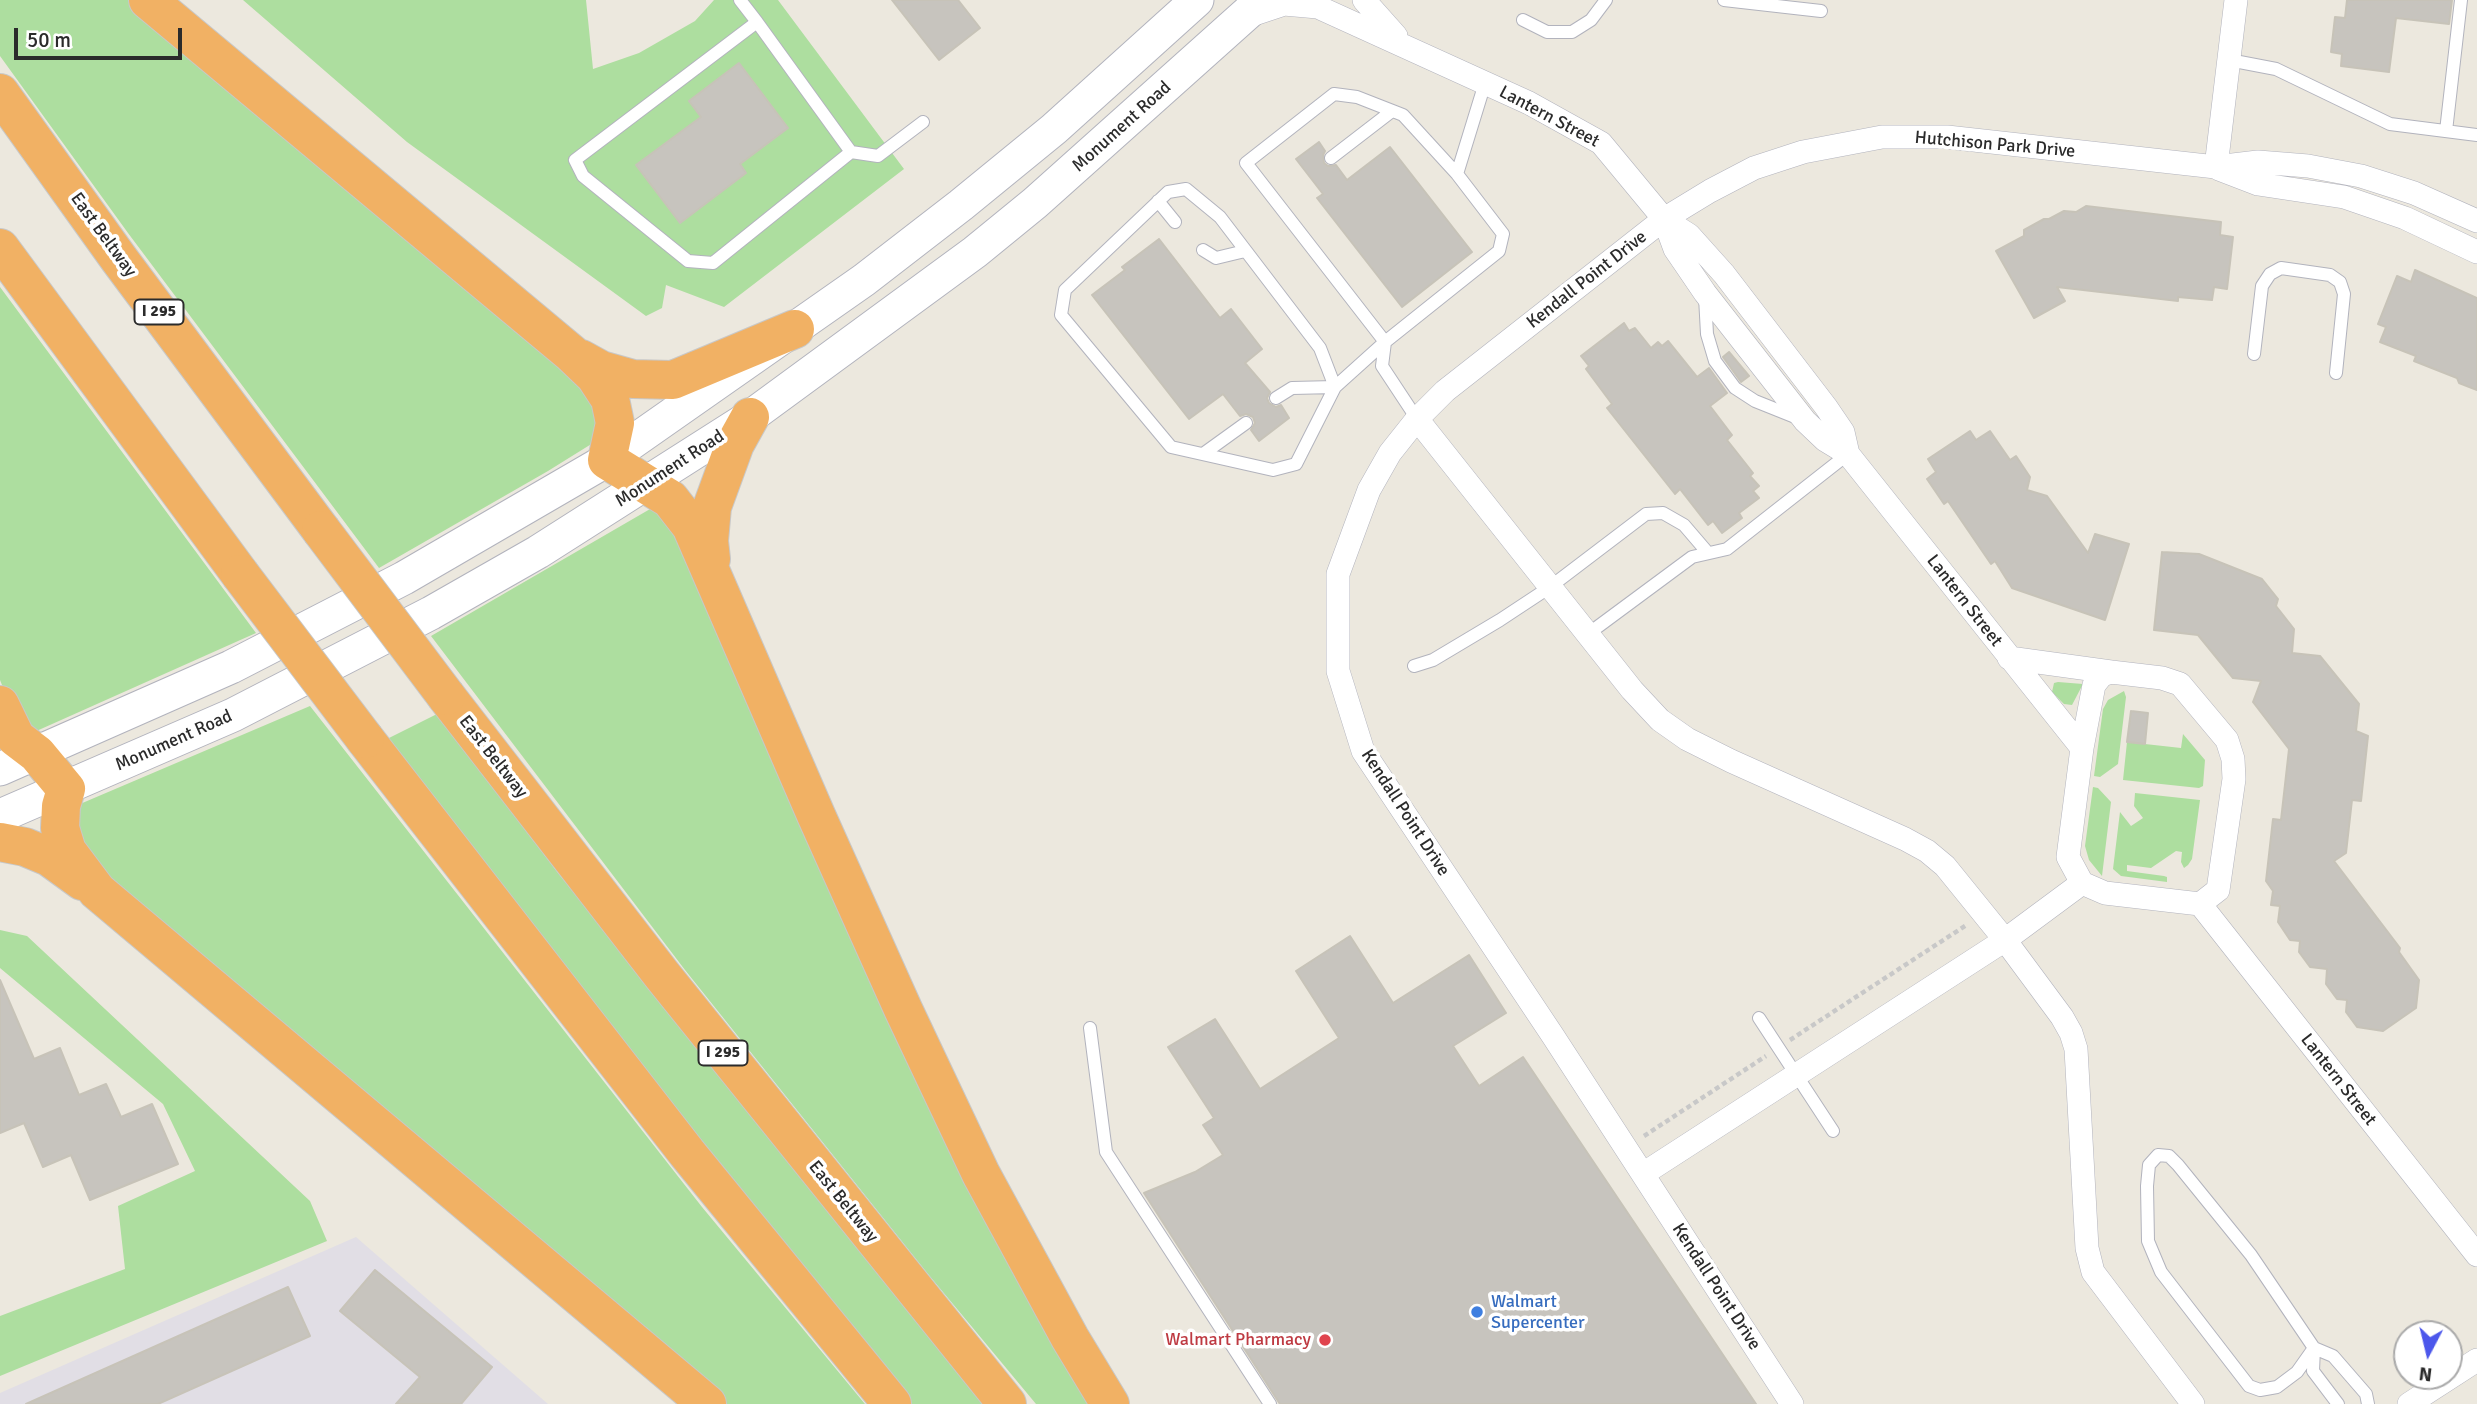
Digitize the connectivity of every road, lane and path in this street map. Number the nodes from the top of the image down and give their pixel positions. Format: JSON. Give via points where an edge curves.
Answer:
{"nodes":[{"id":1,"x":148,"y":0,"type":"edge"},
{"id":2,"x":740,"y":0,"type":"edge"},
{"id":3,"x":1197,"y":0,"type":"edge"},
{"id":4,"x":1364,"y":0,"type":"edge"},
{"id":5,"x":1606,"y":0,"type":"edge"},
{"id":6,"x":1724,"y":0,"type":"edge"},
{"id":7,"x":2236,"y":0,"type":"edge"},
{"id":8,"x":2461,"y":0,"type":"edge"},
{"id":9,"x":1253,"y":8,"type":"edge"},
{"id":10,"x":1821,"y":11,"type":"dead end"},
{"id":11,"x":1523,"y":20,"type":"dead end"},
{"id":12,"x":757,"y":22,"type":"junction"},
{"id":13,"x":1408,"y":49,"type":"junction"},
{"id":14,"x":2229,"y":60,"type":"junction"},
{"id":15,"x":1485,"y":83,"type":"junction"},
{"id":16,"x":0,"y":93,"type":"edge"},
{"id":17,"x":1392,"y":111,"type":"junction"},
{"id":18,"x":923,"y":121,"type":"dead end"},
{"id":19,"x":2446,"y":131,"type":"junction"},
{"id":20,"x":2477,"y":135,"type":"edge"},
{"id":21,"x":851,"y":152,"type":"junction"},
{"id":22,"x":1331,"y":158,"type":"dead end"},
{"id":23,"x":2216,"y":167,"type":"junction"},
{"id":24,"x":1457,"y":174,"type":"junction"},
{"id":25,"x":1158,"y":201,"type":"junction"},
{"id":26,"x":1664,"y":219,"type":"junction"},
{"id":27,"x":2477,"y":221,"type":"edge"},
{"id":28,"x":1175,"y":222,"type":"dead end"},
{"id":29,"x":0,"y":248,"type":"edge"},
{"id":30,"x":1203,"y":250,"type":"dead end"},
{"id":31,"x":1245,"y":251,"type":"junction"},
{"id":32,"x":2477,"y":252,"type":"edge"},
{"id":33,"x":1705,"y":293,"type":"junction"},
{"id":34,"x":795,"y":329,"type":"junction"},
{"id":35,"x":1385,"y":342,"type":"junction"},
{"id":36,"x":572,"y":354,"type":"junction"},
{"id":37,"x":2254,"y":354,"type":"dead end"},
{"id":38,"x":2336,"y":373,"type":"dead end"},
{"id":39,"x":1335,"y":387,"type":"junction"},
{"id":40,"x":1276,"y":398,"type":"dead end"},
{"id":41,"x":750,"y":417,"type":"junction"},
{"id":42,"x":1416,"y":419,"type":"junction"},
{"id":43,"x":1805,"y":421,"type":"junction"},
{"id":44,"x":1245,"y":423,"type":"dead end"},
{"id":45,"x":1203,"y":454,"type":"junction"},
{"id":46,"x":1848,"y":454,"type":"junction"},
{"id":47,"x":607,"y":460,"type":"junction"},
{"id":48,"x":647,"y":484,"type":"junction"},
{"id":49,"x":1708,"y":553,"type":"junction"},
{"id":50,"x":712,"y":576,"type":"junction"},
{"id":51,"x":1550,"y":587,"type":"junction"},
{"id":52,"x":1588,"y":634,"type":"junction"},
{"id":53,"x":2009,"y":658,"type":"junction"},
{"id":54,"x":1414,"y":666,"type":"dead end"},
{"id":55,"x":2111,"y":672,"type":"junction"},
{"id":56,"x":0,"y":705,"type":"edge"},
{"id":57,"x":2082,"y":748,"type":"junction"},
{"id":58,"x":37,"y":754,"type":"junction"},
{"id":59,"x":0,"y":769,"type":"edge"},
{"id":60,"x":66,"y":789,"type":"junction"},
{"id":61,"x":0,"y":816,"type":"edge"},
{"id":62,"x":0,"y":842,"type":"edge"},
{"id":63,"x":2082,"y":884,"type":"junction"},
{"id":64,"x":97,"y":891,"type":"junction"},
{"id":65,"x":2200,"y":904,"type":"junction"},
{"id":66,"x":1968,"y":924,"type":"dead end"},
{"id":67,"x":2005,"y":940,"type":"junction"},
{"id":68,"x":1759,"y":1017,"type":"dead end"},
{"id":69,"x":1090,"y":1028,"type":"dead end"},
{"id":70,"x":1779,"y":1048,"type":"junction"},
{"id":71,"x":1796,"y":1075,"type":"junction"},
{"id":72,"x":1833,"y":1131,"type":"dead end"},
{"id":73,"x":1638,"y":1139,"type":"dead end"},
{"id":74,"x":1643,"y":1174,"type":"junction"},
{"id":75,"x":2477,"y":1255,"type":"edge"},
{"id":76,"x":2314,"y":1348,"type":"junction"},
{"id":77,"x":2477,"y":1360,"type":"edge"},
{"id":78,"x":707,"y":1404,"type":"edge"},
{"id":79,"x":892,"y":1404,"type":"edge"},
{"id":80,"x":1007,"y":1404,"type":"edge"},
{"id":81,"x":1110,"y":1404,"type":"edge"},
{"id":82,"x":1270,"y":1404,"type":"edge"},
{"id":83,"x":1792,"y":1404,"type":"edge"},
{"id":84,"x":2193,"y":1404,"type":"edge"},
{"id":85,"x":2338,"y":1404,"type":"edge"},
{"id":86,"x":2368,"y":1404,"type":"edge"},
{"id":87,"x":2409,"y":1404,"type":"edge"}],
"edges":[{"from":1,"to":36,"type":"highway"},
{"from":2,"to":12,"type":"lane"},
{"from":3,"to":34,"type":"main road","via":[[1033,146]]},
{"from":4,"to":13,"type":"street"},
{"from":5,"to":11,"type":"lane","via":[[1591,20],[1573,32],[1547,32]]},
{"from":6,"to":10,"type":"lane"},
{"from":7,"to":14,"type":"street"},
{"from":8,"to":19,"type":"lane"},
{"from":9,"to":13,"type":"street","name":"Lantern Street","via":[[1284,4],[1318,7]]},
{"from":9,"to":41,"type":"main road","name":"Monument Road","via":[[975,252]]},
{"from":12,"to":21,"type":"lane"},
{"from":12,"to":21,"type":"lane","via":[[575,160],[583,176],[688,261],[713,263]]},
{"from":13,"to":15,"type":"street","name":"Lantern Street"},
{"from":14,"to":19,"type":"lane","via":[[2276,69],[2390,124]]},
{"from":14,"to":23,"type":"street"},
{"from":15,"to":24,"type":"lane"},
{"from":15,"to":26,"type":"street","name":"Lantern Street","via":[[1601,143]]},
{"from":16,"to":80,"type":"highway","name":"East Beltway","number":"I 295","bridge":true,"via":[[446,696],[670,986]]},
{"from":17,"to":22,"type":"lane"},
{"from":17,"to":24,"type":"lane","via":[[1403,116]]},
{"from":17,"to":35,"type":"lane","via":[[1357,97],[1334,94],[1246,163]]},
{"from":18,"to":21,"type":"lane","via":[[878,156]]},
{"from":19,"to":20,"type":"lane"},
{"from":23,"to":26,"type":"street","name":"Hutchison Park Drive","via":[[1947,137],[1882,137],[1754,167]]},
{"from":23,"to":27,"type":"street","name":"Hutchison Park Drive","via":[[2258,162],[2361,176]]},
{"from":23,"to":32,"type":"street","name":"Hutchison Park Drive","via":[[2258,184],[2344,197],[2405,218]]},
{"from":24,"to":35,"type":"lane","via":[[1503,234],[1499,251]]},
{"from":25,"to":28,"type":"lane"},
{"from":25,"to":31,"type":"lane","via":[[1168,192],[1186,189],[1220,217]]},
{"from":25,"to":45,"type":"lane","via":[[1065,290],[1060,315],[1171,447]]},
{"from":26,"to":33,"type":"street","name":"Lantern Street","via":[[1675,249]]},
{"from":26,"to":42,"type":"street","name":"Kendall Point Drive"},
{"from":26,"to":46,"type":"street","name":"Lantern Street","via":[[1689,235],[1724,274],[1826,407],[1843,432]]},
{"from":29,"to":79,"type":"highway","bridge":true,"via":[[365,739],[687,1153]]},
{"from":30,"to":31,"type":"lane","via":[[1216,258]]},
{"from":31,"to":39,"type":"lane","via":[[1320,348]]},
{"from":33,"to":43,"type":"street","name":"Lantern Street"},
{"from":33,"to":43,"type":"lane","via":[[1714,361],[1735,388]]},
{"from":34,"to":36,"type":"highway","via":[[673,380],[633,379],[601,370]]},
{"from":34,"to":47,"type":"main road"},
{"from":35,"to":39,"type":"lane"},
{"from":35,"to":42,"type":"lane","via":[[1382,366]]},
{"from":36,"to":47,"type":"highway","via":[[595,376],[610,400],[615,423]]},
{"from":37,"to":38,"type":"lane","via":[[2262,286],[2270,274],[2281,268],[2330,275],[2340,282],[2344,294]]},
{"from":39,"to":40,"type":"lane","via":[[1292,388]]},
{"from":39,"to":45,"type":"lane","via":[[1296,464],[1273,470]]},
{"from":41,"to":48,"type":"main road","name":"Monument Road"},
{"from":41,"to":50,"type":"highway","via":[[712,507]]},
{"from":42,"to":51,"type":"street"},
{"from":42,"to":74,"type":"street","name":"Kendall Point Drive","via":[[1369,490],[1338,574],[1338,671],[1363,751]]},
{"from":43,"to":46,"type":"street","name":"Lantern Street"},
{"from":44,"to":45,"type":"lane"},
{"from":46,"to":49,"type":"lane","via":[[1727,549]]},
{"from":46,"to":53,"type":"street","name":"Lantern Street"},
{"from":47,"to":48,"type":"highway"},
{"from":47,"to":58,"type":"main road","via":[[392,584],[231,667]]},
{"from":48,"to":50,"type":"highway","via":[[670,499],[691,526]]},
{"from":48,"to":60,"type":"main road","name":"Monument Road","via":[[431,613],[233,715]]},
{"from":49,"to":51,"type":"lane","via":[[1684,525],[1664,513],[1646,514]]},
{"from":49,"to":52,"type":"lane","via":[[1692,557]]},
{"from":50,"to":81,"type":"highway","via":[[981,1174]]},
{"from":51,"to":52,"type":"street"},
{"from":51,"to":54,"type":"lane","via":[[1433,660]]},
{"from":52,"to":67,"type":"street","via":[[1660,720],[1709,750],[1927,851],[1945,866]]},
{"from":53,"to":55,"type":"street"},
{"from":53,"to":57,"type":"street","name":"Lantern Street"},
{"from":55,"to":57,"type":"street","via":[[2094,685]]},
{"from":55,"to":65,"type":"street","via":[[2180,684],[2227,740],[2234,779],[2218,890]]},
{"from":56,"to":58,"type":"highway","via":[[16,738]]},
{"from":57,"to":63,"type":"street","via":[[2068,857]]},
{"from":58,"to":59,"type":"main road"},
{"from":58,"to":60,"type":"highway"},
{"from":60,"to":61,"type":"main road","name":"Monument Road"},
{"from":60,"to":64,"type":"highway","via":[[60,828],[67,851]]},
{"from":62,"to":64,"type":"highway","via":[[49,857]]},
{"from":63,"to":65,"type":"street","via":[[2105,893]]},
{"from":63,"to":67,"type":"street"},
{"from":64,"to":78,"type":"highway"},
{"from":65,"to":75,"type":"street","name":"Lantern Street"},
{"from":66,"to":70,"type":"path"},
{"from":67,"to":71,"type":"street"},
{"from":67,"to":84,"type":"street","via":[[2062,1017],[2076,1049],[2087,1248],[2093,1272]]},
{"from":68,"to":70,"type":"lane"},
{"from":69,"to":82,"type":"lane","via":[[1106,1152]]},
{"from":70,"to":71,"type":"lane"},
{"from":70,"to":73,"type":"path"},
{"from":71,"to":72,"type":"lane"},
{"from":71,"to":74,"type":"street"},
{"from":74,"to":83,"type":"street","name":"Kendall Point Drive"},
{"from":76,"to":76,"type":"lane","via":[[2243,1245],[2178,1165],[2169,1156],[2158,1155],[2149,1165],[2148,1241],[2161,1272],[2249,1385],[2260,1390],[2277,1387],[2297,1372]]},
{"from":76,"to":85,"type":"lane","via":[[2313,1371]]},
{"from":76,"to":86,"type":"lane","via":[[2333,1356],[2366,1394]]},
{"from":77,"to":87,"type":"street"}]}
